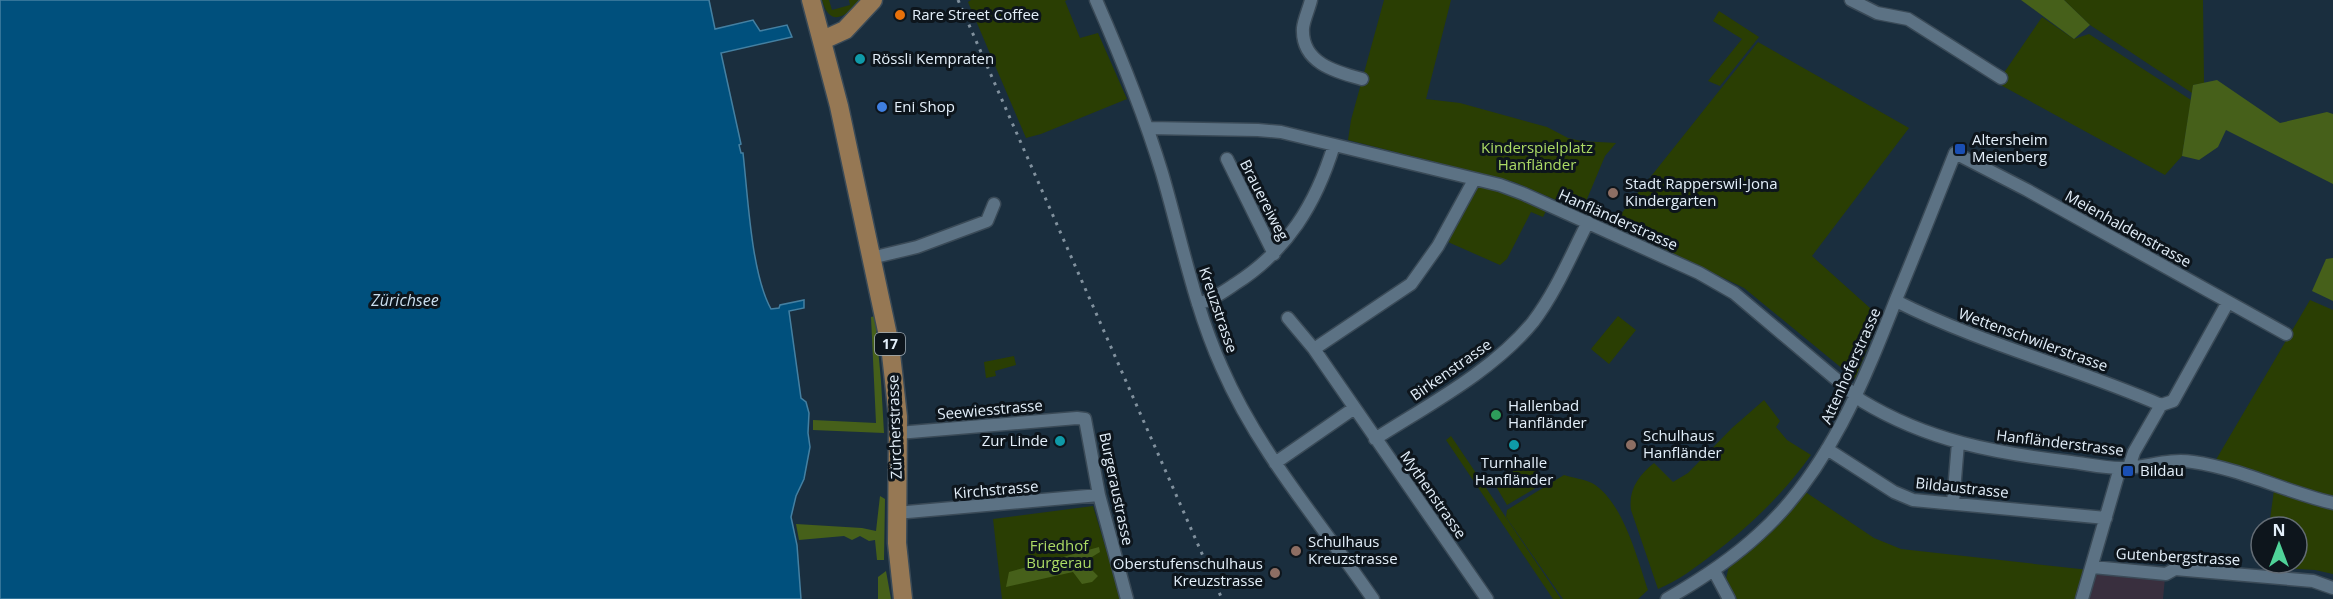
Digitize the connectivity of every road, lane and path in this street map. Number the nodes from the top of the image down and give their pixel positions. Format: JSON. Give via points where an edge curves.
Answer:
{"nodes":[{"id":1,"x":811,"y":0,"type":"edge"},
{"id":2,"x":873,"y":0,"type":"edge"},
{"id":3,"x":1096,"y":0,"type":"edge"},
{"id":4,"x":1311,"y":0,"type":"edge"},
{"id":5,"x":1851,"y":0,"type":"edge"},
{"id":6,"x":823,"y":40,"type":"junction"},
{"id":7,"x":2001,"y":78,"type":"dead end"},
{"id":8,"x":1362,"y":79,"type":"dead end"},
{"id":9,"x":1148,"y":128,"type":"junction"},
{"id":10,"x":1334,"y":145,"type":"junction"},
{"id":11,"x":1955,"y":153,"type":"joint"},
{"id":12,"x":1227,"y":159,"type":"dead end"},
{"id":13,"x":1474,"y":180,"type":"junction"},
{"id":14,"x":994,"y":204,"type":"dead end"},
{"id":15,"x":1588,"y":222,"type":"junction"},
{"id":16,"x":1274,"y":254,"type":"junction"},
{"id":17,"x":871,"y":258,"type":"junction"},
{"id":18,"x":1896,"y":301,"type":"junction"},
{"id":19,"x":2228,"y":302,"type":"junction"},
{"id":20,"x":1198,"y":304,"type":"junction"},
{"id":21,"x":1288,"y":318,"type":"dead end"},
{"id":22,"x":2286,"y":334,"type":"dead end"},
{"id":23,"x":1314,"y":350,"type":"junction"},
{"id":24,"x":1856,"y":395,"type":"junction"},
{"id":25,"x":2161,"y":405,"type":"junction"},
{"id":26,"x":1353,"y":409,"type":"junction"},
{"id":27,"x":1085,"y":419,"type":"joint"},
{"id":28,"x":898,"y":433,"type":"junction"},
{"id":29,"x":1375,"y":439,"type":"junction"},
{"id":30,"x":1958,"y":443,"type":"junction"},
{"id":31,"x":1827,"y":448,"type":"junction"},
{"id":32,"x":1275,"y":463,"type":"junction"},
{"id":33,"x":2125,"y":467,"type":"junction"},
{"id":34,"x":1099,"y":495,"type":"junction"},
{"id":35,"x":1953,"y":503,"type":"junction"},
{"id":36,"x":2333,"y":503,"type":"edge"},
{"id":37,"x":896,"y":513,"type":"junction"},
{"id":38,"x":2106,"y":518,"type":"junction"},
{"id":39,"x":2092,"y":567,"type":"junction"},
{"id":40,"x":1714,"y":571,"type":"junction"},
{"id":41,"x":2333,"y":588,"type":"edge"},
{"id":42,"x":903,"y":599,"type":"edge"},
{"id":43,"x":1127,"y":599,"type":"edge"},
{"id":44,"x":1373,"y":599,"type":"edge"},
{"id":45,"x":1487,"y":599,"type":"edge"},
{"id":46,"x":1667,"y":599,"type":"edge"},
{"id":47,"x":1729,"y":599,"type":"edge"},
{"id":48,"x":2082,"y":599,"type":"edge"}],
"edges":[{"from":1,"to":6,"type":"main road","name":"Zürcherstrasse","number":"17"},
{"from":2,"to":6,"type":"main road","via":[[845,30]]},
{"from":3,"to":9,"type":"street","name":"Kreuzstrasse"},
{"from":4,"to":8,"type":"street","via":[[1303,29],[1308,49],[1317,62]]},
{"from":5,"to":7,"type":"street","via":[[1877,13],[1908,18]]},
{"from":6,"to":17,"type":"main road","name":"Zürcherstrasse","number":"17"},
{"from":9,"to":10,"type":"street","name":"Hanfländerstrasse","via":[[1281,132]]},
{"from":9,"to":20,"type":"street","name":"Kreuzstrasse"},
{"from":10,"to":13,"type":"street","name":"Hanfländerstrasse"},
{"from":10,"to":16,"type":"street","name":"Brauereiweg","via":[[1325,173],[1291,235]]},
{"from":11,"to":18,"type":"street","name":"Attenhoferstrasse"},
{"from":11,"to":19,"type":"street","name":"Meienhaldenstrasse"},
{"from":12,"to":16,"type":"street","name":"Brauereiweg"},
{"from":13,"to":15,"type":"street","name":"Hanfländerstrasse","via":[[1500,185]]},
{"from":13,"to":23,"type":"street","via":[[1438,246],[1411,284]]},
{"from":14,"to":17,"type":"street","via":[[987,221],[917,247]]},
{"from":15,"to":24,"type":"street","name":"Hanfländerstrasse","via":[[1734,293]]},
{"from":15,"to":29,"type":"street","name":"Birkenstrasse","via":[[1552,293],[1515,342],[1485,367]]},
{"from":16,"to":20,"type":"street","name":"Brauereiweg","via":[[1245,278]]},
{"from":17,"to":28,"type":"main road","name":"Zürcherstrasse","number":"17","via":[[890,345]]},
{"from":18,"to":24,"type":"street","name":"Attenhoferstrasse"},
{"from":18,"to":25,"type":"street","name":"Wettenschwilerstrasse","via":[[1972,335]]},
{"from":19,"to":22,"type":"street","name":"Meienhaldenstrasse"},
{"from":19,"to":25,"type":"street","via":[[2173,401]]},
{"from":20,"to":32,"type":"street","name":"Kreuzstrasse","via":[[1236,399]]},
{"from":21,"to":23,"type":"street","name":"Mythenstrasse"},
{"from":23,"to":26,"type":"street","name":"Mythenstrasse"},
{"from":24,"to":30,"type":"street","name":"Hanfländerstrasse","via":[[1912,428]]},
{"from":24,"to":31,"type":"street","name":"Attenhoferstrasse"},
{"from":25,"to":33,"type":"street"},
{"from":26,"to":29,"type":"street","name":"Mythenstrasse"},
{"from":26,"to":32,"type":"street"},
{"from":27,"to":28,"type":"street","name":"Seewiesstrasse"},
{"from":27,"to":34,"type":"street","name":"Burgeraustrasse"},
{"from":28,"to":37,"type":"main road","name":"Zürcherstrasse","number":"17"},
{"from":29,"to":45,"type":"street","name":"Mythenstrasse"},
{"from":30,"to":33,"type":"street","name":"Hanfländerstrasse","via":[[2052,460]]},
{"from":30,"to":35,"type":"street"},
{"from":31,"to":35,"type":"street","name":"Bildaustrasse","via":[[1894,492],[1913,500]]},
{"from":31,"to":40,"type":"street","name":"Attenhoferstrasse","via":[[1800,488],[1761,533]]},
{"from":32,"to":44,"type":"street","name":"Kreuzstrasse"},
{"from":33,"to":36,"type":"street","name":"Hanfländerstrasse","via":[[2192,462],[2224,468]]},
{"from":33,"to":38,"type":"street"},
{"from":34,"to":37,"type":"street","name":"Kirchstrasse"},
{"from":34,"to":43,"type":"street","name":"Burgeraustrasse"},
{"from":35,"to":38,"type":"street","name":"Bildaustrasse"},
{"from":37,"to":42,"type":"main road","name":"Zürcherstrasse","number":"17"},
{"from":38,"to":39,"type":"street"},
{"from":39,"to":41,"type":"street","name":"Gutenbergstrasse","via":[[2166,574],[2175,569],[2302,580]]},
{"from":39,"to":48,"type":"street"},
{"from":40,"to":46,"type":"street","name":"Attenhoferstrasse"},
{"from":40,"to":47,"type":"street"}]}
